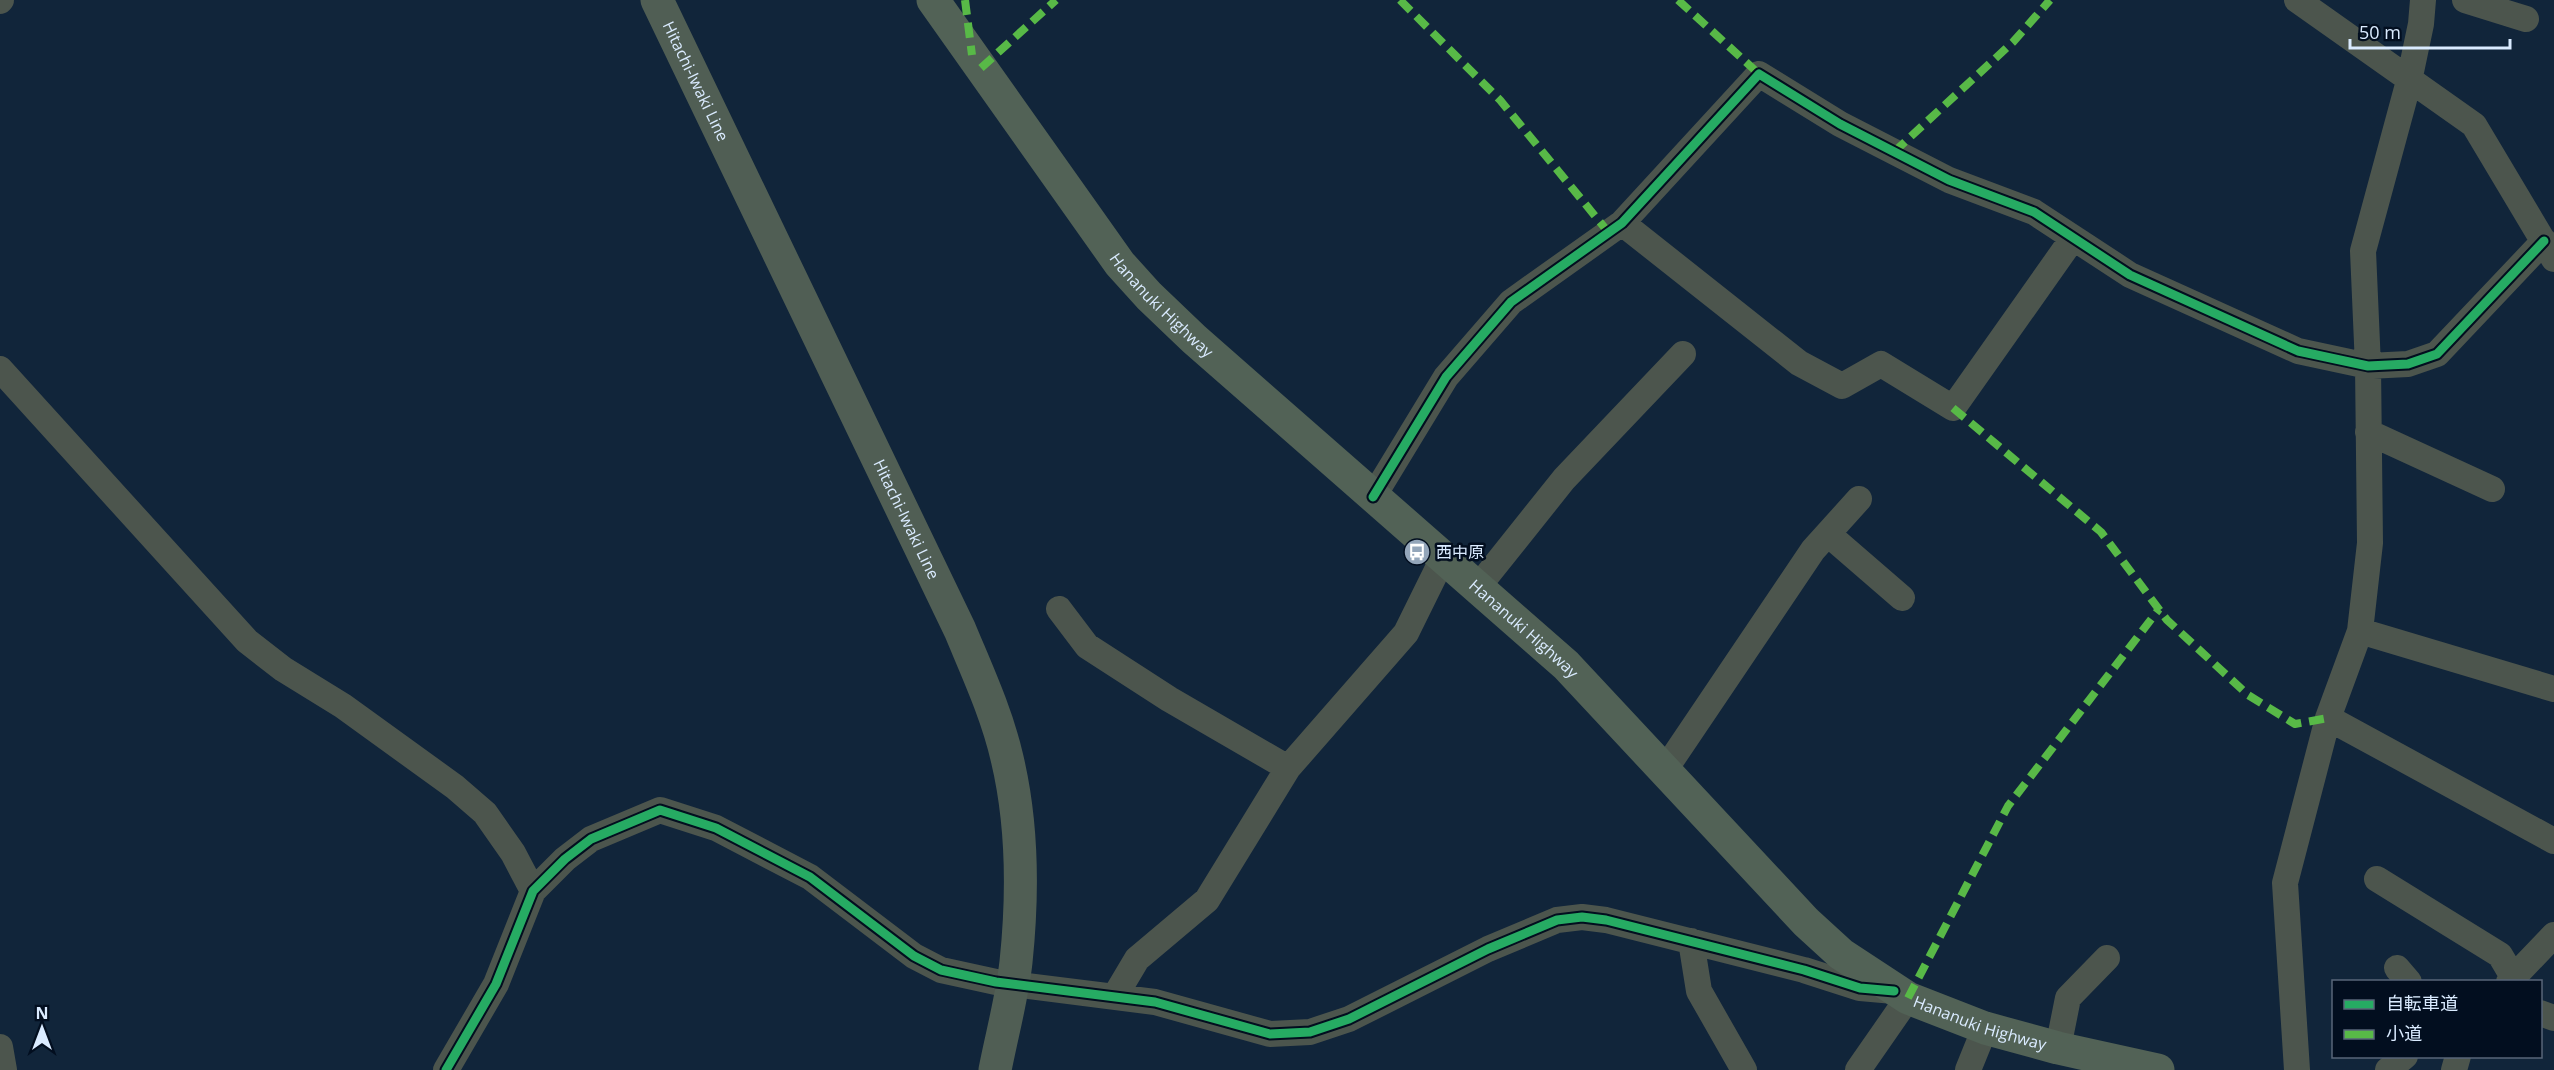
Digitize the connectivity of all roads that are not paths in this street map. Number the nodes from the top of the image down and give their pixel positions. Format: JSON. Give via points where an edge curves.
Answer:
{"nodes":[{"id":1,"x":657,"y":0,"type":"edge"},
{"id":2,"x":933,"y":0,"type":"edge"},
{"id":3,"x":2297,"y":0,"type":"edge"},
{"id":4,"x":2423,"y":0,"type":"edge"},
{"id":5,"x":2465,"y":0,"type":"edge"},
{"id":6,"x":2526,"y":19,"type":"dead end"},
{"id":7,"x":2409,"y":81,"type":"junction"},
{"id":8,"x":1622,"y":223,"type":"junction"},
{"id":9,"x":2073,"y":238,"type":"junction"},
{"id":10,"x":2549,"y":250,"type":"edge"},
{"id":11,"x":1683,"y":354,"type":"dead end"},
{"id":12,"x":2368,"y":366,"type":"junction"},
{"id":13,"x":0,"y":369,"type":"edge"},
{"id":14,"x":2368,"y":432,"type":"junction"},
{"id":15,"x":2492,"y":489,"type":"dead end"},
{"id":16,"x":1373,"y":497,"type":"junction"},
{"id":17,"x":1859,"y":499,"type":"dead end"},
{"id":18,"x":1828,"y":534,"type":"junction"},
{"id":19,"x":1443,"y":558,"type":"junction"},
{"id":20,"x":1477,"y":588,"type":"junction"},
{"id":21,"x":1902,"y":598,"type":"dead end"},
{"id":22,"x":1059,"y":609,"type":"dead end"},
{"id":23,"x":2360,"y":631,"type":"junction"},
{"id":24,"x":2554,"y":689,"type":"edge"},
{"id":25,"x":2328,"y":718,"type":"junction"},
{"id":26,"x":1288,"y":768,"type":"junction"},
{"id":27,"x":1664,"y":771,"type":"junction"},
{"id":28,"x":2554,"y":841,"type":"edge"},
{"id":29,"x":2377,"y":879,"type":"dead end"},
{"id":30,"x":533,"y":891,"type":"junction"},
{"id":31,"x":2554,"y":935,"type":"edge"},
{"id":32,"x":1691,"y":941,"type":"junction"},
{"id":33,"x":2107,"y":958,"type":"dead end"},
{"id":34,"x":2511,"y":979,"type":"edge"},
{"id":35,"x":1012,"y":984,"type":"junction"},
{"id":36,"x":1901,"y":995,"type":"junction"},
{"id":37,"x":1115,"y":996,"type":"junction"},
{"id":38,"x":1985,"y":1028,"type":"junction"},
{"id":39,"x":0,"y":1047,"type":"edge"},
{"id":40,"x":2058,"y":1048,"type":"junction"},
{"id":41,"x":2403,"y":1058,"type":"edge"},
{"id":42,"x":4,"y":1070,"type":"edge"},
{"id":43,"x":446,"y":1070,"type":"edge"},
{"id":44,"x":995,"y":1070,"type":"edge"},
{"id":45,"x":1744,"y":1070,"type":"edge"},
{"id":46,"x":1858,"y":1070,"type":"edge"},
{"id":47,"x":1968,"y":1070,"type":"edge"},
{"id":48,"x":2158,"y":1070,"type":"edge"},
{"id":49,"x":2297,"y":1070,"type":"edge"},
{"id":50,"x":2388,"y":1070,"type":"edge"}],
"edges":[{"from":1,"to":35,"type":"main road","name":"Hitachi-Iwaki Line","via":[[982,681],[1007,757],[1021,852],[1020,912]]},
{"from":2,"to":16,"type":"highway","name":"Hananuki Highway","via":[[1120,264],[1194,339]]},
{"from":3,"to":7,"type":"street"},
{"from":4,"to":7,"type":"street"},
{"from":5,"to":6,"type":"street"},
{"from":7,"to":10,"type":"street","via":[[2474,125]]},
{"from":7,"to":12,"type":"street","via":[[2363,251]]},
{"from":8,"to":9,"type":"street","via":[[1759,74],[1840,124],[1949,180],[2034,212]]},
{"from":8,"to":9,"type":"street","via":[[1799,363],[1842,386],[1881,364],[1953,408]]},
{"from":8,"to":16,"type":"street","via":[[1511,302],[1446,378]]},
{"from":9,"to":12,"type":"street","via":[[2130,275],[2298,351]]},
{"from":10,"to":12,"type":"street","via":[[2437,354],[2408,364]]},
{"from":11,"to":20,"type":"street","via":[[1564,479]]},
{"from":12,"to":14,"type":"street"},
{"from":13,"to":30,"type":"street","via":[[247,641],[283,669],[343,706],[485,813]]},
{"from":14,"to":15,"type":"street"},
{"from":14,"to":23,"type":"street","via":[[2370,543]]},
{"from":16,"to":19,"type":"highway","name":"Hananuki Highway"},
{"from":17,"to":18,"type":"street"},
{"from":18,"to":21,"type":"street"},
{"from":18,"to":27,"type":"street","via":[[1812,550]]},
{"from":19,"to":20,"type":"highway","name":"Hananuki Highway"},
{"from":19,"to":26,"type":"street","via":[[1406,633]]},
{"from":20,"to":27,"type":"highway","name":"Hananuki Highway","via":[[1566,665]]},
{"from":22,"to":26,"type":"street","via":[[1087,646]]},
{"from":23,"to":24,"type":"street"},
{"from":23,"to":25,"type":"street"},
{"from":25,"to":28,"type":"street"},
{"from":25,"to":49,"type":"street","via":[[2285,883]]},
{"from":26,"to":37,"type":"street","via":[[1208,900],[1137,959]]},
{"from":27,"to":36,"type":"highway","name":"Hananuki Highway","via":[[1806,922],[1840,954]]},
{"from":29,"to":34,"type":"street","via":[[2500,956]]},
{"from":30,"to":35,"type":"street","via":[[591,839],[660,810],[716,828],[810,877],[914,956],[941,970]]},
{"from":30,"to":43,"type":"street","via":[[496,984]]},
{"from":31,"to":34,"type":"street"},
{"from":32,"to":36,"type":"street","via":[[1860,988]]},
{"from":32,"to":37,"type":"street","via":[[1606,920],[1557,920],[1350,1019],[1293,1034],[1270,1034],[1155,1002]]},
{"from":32,"to":45,"type":"street","via":[[1699,991]]},
{"from":33,"to":40,"type":"street","via":[[2068,998]]},
{"from":35,"to":37,"type":"street"},
{"from":35,"to":44,"type":"main road","name":"Hitachi-Iwaki Line"},
{"from":36,"to":38,"type":"highway","name":"Hananuki Highway"},
{"from":36,"to":46,"type":"street"},
{"from":38,"to":40,"type":"highway","name":"Hananuki Highway"},
{"from":38,"to":47,"type":"street"},
{"from":39,"to":42,"type":"street"},
{"from":40,"to":48,"type":"highway","name":"Hananuki Highway"},
{"from":41,"to":50,"type":"street"}]}
